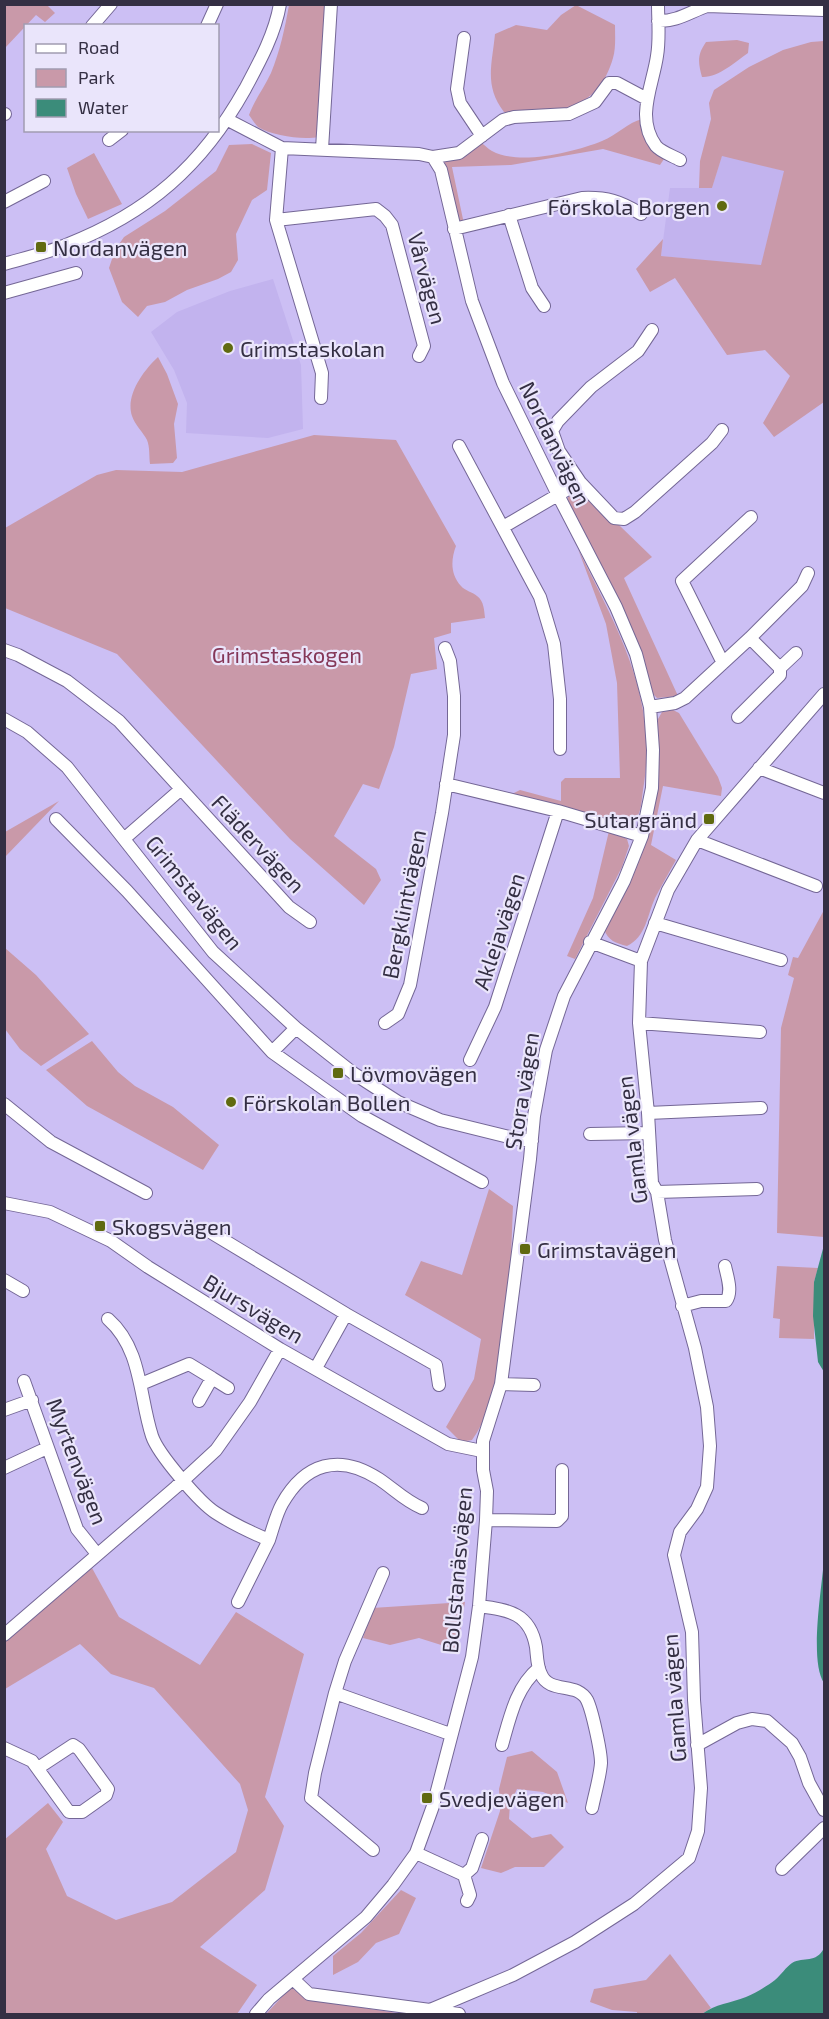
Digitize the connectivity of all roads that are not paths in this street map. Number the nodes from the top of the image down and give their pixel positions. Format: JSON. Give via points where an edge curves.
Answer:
{"nodes":[{"id":1,"x":111,"y":4,"type":"edge"},
{"id":2,"x":217,"y":4,"type":"edge"},
{"id":3,"x":280,"y":4,"type":"edge"},
{"id":4,"x":331,"y":4,"type":"edge"},
{"id":5,"x":658,"y":4,"type":"edge"},
{"id":6,"x":825,"y":10,"type":"edge"},
{"id":7,"x":658,"y":21,"type":"junction"},
{"id":8,"x":94,"y":24,"type":"edge"},
{"id":9,"x":208,"y":24,"type":"edge"},
{"id":10,"x":464,"y":38,"type":"dead end"},
{"id":11,"x":647,"y":99,"type":"junction"},
{"id":12,"x":228,"y":120,"type":"junction"},
{"id":13,"x":219,"y":131,"type":"edge"},
{"id":14,"x":119,"y":132,"type":"edge"},
{"id":15,"x":218,"y":132,"type":"edge"},
{"id":16,"x":482,"y":136,"type":"junction"},
{"id":17,"x":109,"y":140,"type":"dead end"},
{"id":18,"x":282,"y":148,"type":"junction"},
{"id":19,"x":322,"y":148,"type":"junction"},
{"id":20,"x":433,"y":157,"type":"junction"},
{"id":21,"x":680,"y":160,"type":"dead end"},
{"id":22,"x":44,"y":181,"type":"dead end"},
{"id":23,"x":4,"y":202,"type":"edge"},
{"id":24,"x":641,"y":214,"type":"dead end"},
{"id":25,"x":510,"y":215,"type":"junction"},
{"id":26,"x":276,"y":220,"type":"junction"},
{"id":27,"x":454,"y":229,"type":"junction"},
{"id":28,"x":4,"y":264,"type":"edge"},
{"id":29,"x":76,"y":273,"type":"dead end"},
{"id":30,"x":4,"y":293,"type":"edge"},
{"id":31,"x":544,"y":306,"type":"dead end"},
{"id":32,"x":652,"y":330,"type":"dead end"},
{"id":33,"x":419,"y":356,"type":"dead end"},
{"id":34,"x":321,"y":398,"type":"dead end"},
{"id":35,"x":722,"y":430,"type":"dead end"},
{"id":36,"x":459,"y":446,"type":"dead end"},
{"id":37,"x":580,"y":482,"type":"junction"},
{"id":38,"x":558,"y":495,"type":"junction"},
{"id":39,"x":751,"y":517,"type":"dead end"},
{"id":40,"x":503,"y":527,"type":"junction"},
{"id":41,"x":808,"y":573,"type":"dead end"},
{"id":42,"x":750,"y":638,"type":"junction"},
{"id":43,"x":445,"y":648,"type":"dead end"},
{"id":44,"x":4,"y":650,"type":"edge"},
{"id":45,"x":796,"y":653,"type":"dead end"},
{"id":46,"x":723,"y":663,"type":"junction"},
{"id":47,"x":780,"y":668,"type":"junction"},
{"id":48,"x":822,"y":700,"type":"edge"},
{"id":49,"x":650,"y":707,"type":"junction"},
{"id":50,"x":738,"y":717,"type":"dead end"},
{"id":51,"x":4,"y":719,"type":"edge"},
{"id":52,"x":560,"y":749,"type":"dead end"},
{"id":53,"x":759,"y":768,"type":"junction"},
{"id":54,"x":446,"y":784,"type":"junction"},
{"id":55,"x":180,"y":790,"type":"junction"},
{"id":56,"x":825,"y":793,"type":"edge"},
{"id":57,"x":558,"y":811,"type":"junction"},
{"id":58,"x":56,"y":819,"type":"dead end"},
{"id":59,"x":642,"y":836,"type":"junction"},
{"id":60,"x":125,"y":838,"type":"junction"},
{"id":61,"x":697,"y":840,"type":"junction"},
{"id":62,"x":816,"y":886,"type":"dead end"},
{"id":63,"x":310,"y":922,"type":"dead end"},
{"id":64,"x":655,"y":922,"type":"junction"},
{"id":65,"x":591,"y":942,"type":"junction"},
{"id":66,"x":781,"y":960,"type":"dead end"},
{"id":67,"x":641,"y":961,"type":"junction"},
{"id":68,"x":385,"y":1023,"type":"dead end"},
{"id":69,"x":639,"y":1023,"type":"junction"},
{"id":70,"x":296,"y":1028,"type":"junction"},
{"id":71,"x":759,"y":1032,"type":"dead end"},
{"id":72,"x":272,"y":1052,"type":"junction"},
{"id":73,"x":470,"y":1060,"type":"dead end"},
{"id":74,"x":4,"y":1104,"type":"edge"},
{"id":75,"x":761,"y":1108,"type":"dead end"},
{"id":76,"x":648,"y":1113,"type":"junction"},
{"id":77,"x":649,"y":1133,"type":"junction"},
{"id":78,"x":590,"y":1134,"type":"dead end"},
{"id":79,"x":532,"y":1141,"type":"junction"},
{"id":80,"x":482,"y":1182,"type":"dead end"},
{"id":81,"x":757,"y":1189,"type":"dead end"},
{"id":82,"x":657,"y":1191,"type":"junction"},
{"id":83,"x":146,"y":1193,"type":"dead end"},
{"id":84,"x":4,"y":1203,"type":"edge"},
{"id":85,"x":212,"y":1233,"type":"dead end"},
{"id":86,"x":725,"y":1266,"type":"dead end"},
{"id":87,"x":4,"y":1280,"type":"edge"},
{"id":88,"x":23,"y":1291,"type":"dead end"},
{"id":89,"x":682,"y":1306,"type":"junction"},
{"id":90,"x":346,"y":1314,"type":"junction"},
{"id":91,"x":108,"y":1318,"type":"dead end"},
{"id":92,"x":280,"y":1349,"type":"junction"},
{"id":93,"x":316,"y":1368,"type":"junction"},
{"id":94,"x":212,"y":1378,"type":"junction"},
{"id":95,"x":24,"y":1381,"type":"dead end"},
{"id":96,"x":141,"y":1384,"type":"junction"},
{"id":97,"x":501,"y":1384,"type":"junction"},
{"id":98,"x":534,"y":1384,"type":"dead end"},
{"id":99,"x":438,"y":1385,"type":"dead end"},
{"id":100,"x":228,"y":1388,"type":"dead end"},
{"id":101,"x":32,"y":1400,"type":"junction"},
{"id":102,"x":199,"y":1401,"type":"dead end"},
{"id":103,"x":4,"y":1410,"type":"edge"},
{"id":104,"x":47,"y":1448,"type":"junction"},
{"id":105,"x":482,"y":1451,"type":"junction"},
{"id":106,"x":4,"y":1468,"type":"edge"},
{"id":107,"x":562,"y":1470,"type":"dead end"},
{"id":108,"x":184,"y":1481,"type":"junction"},
{"id":109,"x":422,"y":1508,"type":"dead end"},
{"id":110,"x":486,"y":1520,"type":"junction"},
{"id":111,"x":269,"y":1540,"type":"junction"},
{"id":112,"x":97,"y":1554,"type":"junction"},
{"id":113,"x":383,"y":1573,"type":"dead end"},
{"id":114,"x":238,"y":1602,"type":"dead end"},
{"id":115,"x":479,"y":1606,"type":"junction"},
{"id":116,"x":4,"y":1635,"type":"edge"},
{"id":117,"x":539,"y":1668,"type":"junction"},
{"id":118,"x":335,"y":1693,"type":"junction"},
{"id":119,"x":450,"y":1734,"type":"junction"},
{"id":120,"x":502,"y":1745,"type":"dead end"},
{"id":121,"x":697,"y":1745,"type":"junction"},
{"id":122,"x":4,"y":1748,"type":"edge"},
{"id":123,"x":38,"y":1768,"type":"junction"},
{"id":124,"x":592,"y":1808,"type":"dead end"},
{"id":125,"x":825,"y":1810,"type":"edge"},
{"id":126,"x":825,"y":1828,"type":"edge"},
{"id":127,"x":482,"y":1839,"type":"dead end"},
{"id":128,"x":373,"y":1850,"type":"dead end"},
{"id":129,"x":416,"y":1853,"type":"junction"},
{"id":130,"x":782,"y":1869,"type":"dead end"},
{"id":131,"x":464,"y":1875,"type":"junction"},
{"id":132,"x":467,"y":1901,"type":"dead end"},
{"id":133,"x":293,"y":1978,"type":"junction"},
{"id":134,"x":430,"y":2010,"type":"junction"},
{"id":135,"x":256,"y":2014,"type":"edge"},
{"id":136,"x":459,"y":2014,"type":"edge"}],
"edges":[{"from":1,"to":8,"type":"street"},
{"from":2,"to":9,"type":"street"},
{"from":3,"to":12,"type":"street","via":[[260,63]]},
{"from":4,"to":19,"type":"street"},
{"from":5,"to":7,"type":"street"},
{"from":6,"to":7,"type":"street","via":[[707,6],[672,21]]},
{"from":7,"to":11,"type":"street","via":[[658,55]]},
{"from":10,"to":16,"type":"street","via":[[457,89],[460,103]]},
{"from":11,"to":16,"type":"street","via":[[617,83],[609,83],[595,102],[569,114],[514,117],[503,120]]},
{"from":11,"to":21,"type":"street","via":[[646,117],[657,148]]},
{"from":12,"to":13,"type":"street"},
{"from":12,"to":18,"type":"street"},
{"from":14,"to":17,"type":"street"},
{"from":15,"to":28,"type":"street","via":[[169,186],[135,212],[66,245]]},
{"from":16,"to":20,"type":"street","via":[[459,153]]},
{"from":18,"to":19,"type":"street"},
{"from":18,"to":26,"type":"street"},
{"from":19,"to":20,"type":"street"},
{"from":20,"to":27,"type":"street","name":"Nordanvägen","via":[[441,170]]},
{"from":22,"to":23,"type":"street"},
{"from":24,"to":25,"type":"street","via":[[622,202],[601,197]]},
{"from":25,"to":27,"type":"street"},
{"from":25,"to":31,"type":"street","via":[[532,288]]},
{"from":26,"to":33,"type":"street","name":"Vårvägen","via":[[376,209],[385,216],[392,225],[424,346]]},
{"from":26,"to":34,"type":"street","via":[[322,373]]},
{"from":27,"to":38,"type":"street","name":"Nordanvägen","via":[[472,302],[503,383]]},
{"from":29,"to":30,"type":"street"},
{"from":32,"to":37,"type":"street","via":[[638,351],[591,387],[552,431],[559,451]]},
{"from":35,"to":37,"type":"street","via":[[712,444],[624,519],[614,518]]},
{"from":36,"to":40,"type":"street"},
{"from":37,"to":38,"type":"street"},
{"from":38,"to":40,"type":"street"},
{"from":38,"to":49,"type":"street","name":"Nordanvägen","via":[[616,607],[636,654]]},
{"from":39,"to":46,"type":"street","via":[[682,581]]},
{"from":40,"to":52,"type":"street","via":[[540,597],[554,645]]},
{"from":41,"to":42,"type":"street","via":[[802,586]]},
{"from":42,"to":46,"type":"street"},
{"from":42,"to":47,"type":"street"},
{"from":43,"to":54,"type":"street","name":"Bergklintvägen","via":[[454,696]]},
{"from":44,"to":55,"type":"street","name":"Flädervägen","via":[[67,681],[119,721]]},
{"from":45,"to":47,"type":"street"},
{"from":46,"to":49,"type":"street","via":[[685,698]]},
{"from":47,"to":50,"type":"street","via":[[780,675]]},
{"from":48,"to":53,"type":"street"},
{"from":49,"to":59,"type":"street","name":"Nordanvägen","via":[[652,788]]},
{"from":51,"to":60,"type":"street","name":"Grimstavägen","via":[[27,732],[67,766]]},
{"from":53,"to":56,"type":"street"},
{"from":53,"to":61,"type":"street"},
{"from":54,"to":57,"type":"street"},
{"from":54,"to":68,"type":"street","name":"Bergklintvägen","via":[[410,985],[398,1014]]},
{"from":55,"to":60,"type":"street","name":"Flädervägen"},
{"from":55,"to":63,"type":"street","name":"Flädervägen","via":[[289,907]]},
{"from":57,"to":59,"type":"street"},
{"from":57,"to":73,"type":"street","name":"Aklejavägen","via":[[495,1007]]},
{"from":58,"to":72,"type":"street","via":[[127,891]]},
{"from":59,"to":65,"type":"street","name":"Nordanvägen","via":[[624,881]]},
{"from":60,"to":70,"type":"street","name":"Grimstavägen","via":[[213,952]]},
{"from":61,"to":62,"type":"street"},
{"from":61,"to":64,"type":"street","via":[[668,890]]},
{"from":64,"to":66,"type":"street"},
{"from":64,"to":67,"type":"street"},
{"from":65,"to":67,"type":"street"},
{"from":65,"to":79,"type":"street","name":"Stora vägen","via":[[553,1023],[539,1083]]},
{"from":67,"to":69,"type":"street","name":"Gamla vägen"},
{"from":69,"to":71,"type":"street"},
{"from":69,"to":76,"type":"street","name":"Gamla vägen"},
{"from":70,"to":72,"type":"street"},
{"from":70,"to":79,"type":"street","name":"Grimstavägen","via":[[398,1102],[440,1120]]},
{"from":72,"to":80,"type":"street","via":[[362,1116]]},
{"from":74,"to":83,"type":"street","via":[[51,1142]]},
{"from":75,"to":76,"type":"street"},
{"from":76,"to":77,"type":"street","name":"Gamla vägen"},
{"from":77,"to":78,"type":"street"},
{"from":77,"to":82,"type":"street","name":"Gamla vägen","via":[[652,1183]]},
{"from":79,"to":97,"type":"street","name":"Stora vägen"},
{"from":81,"to":82,"type":"street"},
{"from":82,"to":89,"type":"street","name":"Gamla vägen"},
{"from":84,"to":92,"type":"street","name":"Bjursvägen","via":[[50,1212],[111,1242]]},
{"from":85,"to":90,"type":"street"},
{"from":86,"to":89,"type":"street","via":[[730,1292],[726,1301]]},
{"from":87,"to":88,"type":"street"},
{"from":89,"to":121,"type":"street","name":"Gamla vägen","via":[[707,1407],[710,1446],[707,1487],[680,1532],[674,1555],[692,1632]]},
{"from":90,"to":93,"type":"street"},
{"from":90,"to":99,"type":"street","via":[[436,1365]]},
{"from":91,"to":96,"type":"street","via":[[121,1330]]},
{"from":92,"to":93,"type":"street","name":"Bjursvägen"},
{"from":92,"to":108,"type":"street","via":[[250,1402],[216,1450]]},
{"from":93,"to":105,"type":"street","name":"Bjursvägen","via":[[448,1444]]},
{"from":94,"to":96,"type":"street","via":[[189,1364]]},
{"from":94,"to":100,"type":"street"},
{"from":94,"to":102,"type":"street"},
{"from":95,"to":101,"type":"street","name":"Myrtenvägen"},
{"from":96,"to":108,"type":"street","via":[[153,1437]]},
{"from":97,"to":98,"type":"street"},
{"from":97,"to":105,"type":"street","name":"Stora vägen"},
{"from":101,"to":103,"type":"street"},
{"from":101,"to":104,"type":"street","name":"Myrtenvägen"},
{"from":104,"to":106,"type":"street"},
{"from":104,"to":112,"type":"street","name":"Myrtenvägen","via":[[77,1529]]},
{"from":105,"to":110,"type":"street","name":"Bollstanäsvägen","via":[[488,1491]]},
{"from":107,"to":110,"type":"street","via":[[562,1516],[557,1521]]},
{"from":108,"to":111,"type":"street","via":[[214,1512]]},
{"from":108,"to":112,"type":"street"},
{"from":109,"to":111,"type":"street","via":[[378,1478],[343,1463],[321,1467],[300,1480],[282,1505]]},
{"from":110,"to":115,"type":"street","name":"Bollstanäsvägen"},
{"from":111,"to":114,"type":"street"},
{"from":112,"to":116,"type":"street"},
{"from":113,"to":118,"type":"street"},
{"from":115,"to":117,"type":"street","via":[[518,1614],[534,1638]]},
{"from":115,"to":119,"type":"street","name":"Bollstanäsvägen","via":[[472,1657]]},
{"from":117,"to":120,"type":"street","via":[[524,1682]]},
{"from":117,"to":124,"type":"street","via":[[547,1683],[577,1691],[586,1697],[591,1709],[601,1762]]},
{"from":118,"to":119,"type":"street"},
{"from":118,"to":128,"type":"street","via":[[311,1797]]},
{"from":119,"to":129,"type":"street","name":"Bollstanäsvägen","via":[[433,1806]]},
{"from":121,"to":125,"type":"street","via":[[737,1723],[767,1721],[792,1743]]},
{"from":121,"to":134,"type":"street","name":"Gamla vägen","via":[[698,1831],[689,1858],[634,1904],[575,1942],[513,1975]]},
{"from":122,"to":123,"type":"street"},
{"from":123,"to":123,"type":"street","via":[[69,1812],[82,1812],[106,1795],[108,1788],[73,1746]]},
{"from":126,"to":130,"type":"street"},
{"from":127,"to":131,"type":"street","via":[[472,1868]]},
{"from":129,"to":131,"type":"street"},
{"from":129,"to":133,"type":"street","name":"Bollstanäsvägen","via":[[366,1917]]},
{"from":131,"to":132,"type":"street","via":[[470,1894]]},
{"from":133,"to":134,"type":"street","via":[[309,1994]]},
{"from":133,"to":135,"type":"street","name":"Bollstanäsvägen"},
{"from":134,"to":136,"type":"street"}]}
